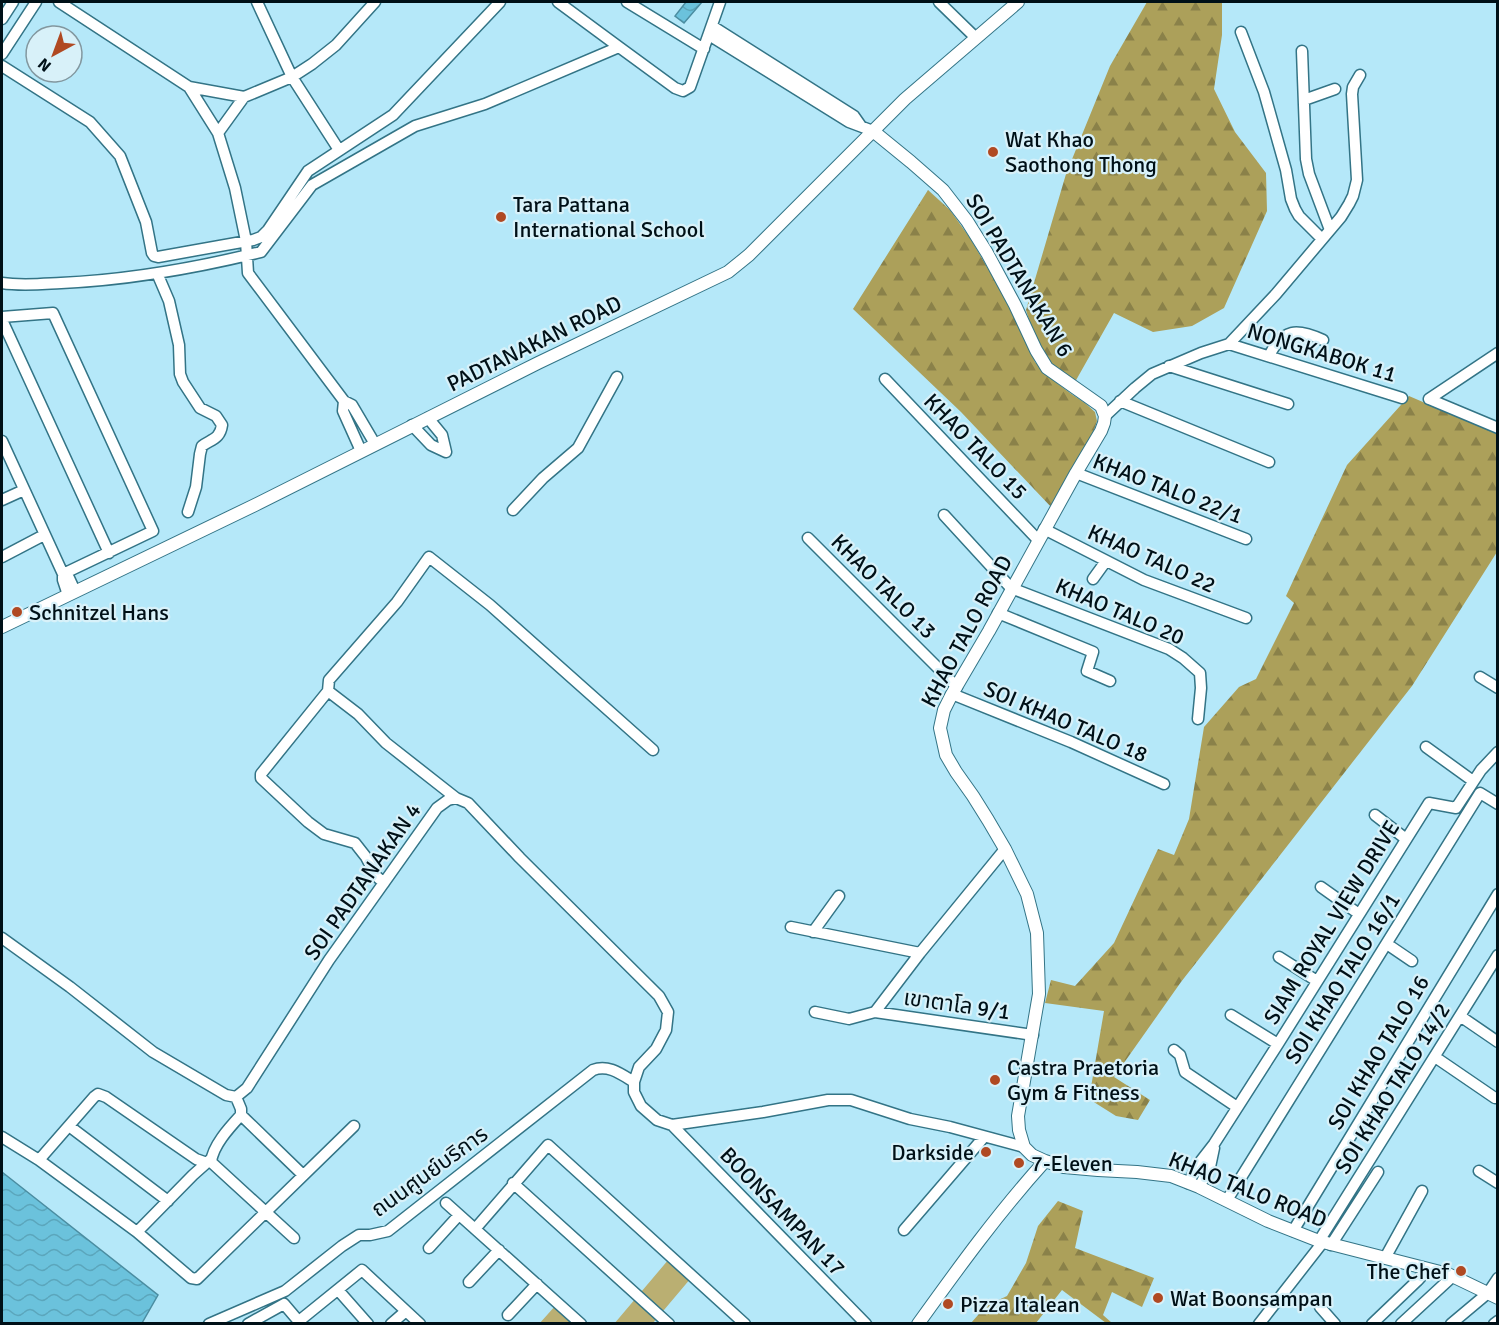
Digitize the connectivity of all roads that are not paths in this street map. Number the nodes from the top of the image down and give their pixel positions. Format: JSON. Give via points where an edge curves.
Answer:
{"nodes":[{"id":1,"x":13,"y":2,"type":"edge"},
{"id":2,"x":36,"y":2,"type":"edge"},
{"id":3,"x":59,"y":2,"type":"edge"},
{"id":4,"x":257,"y":2,"type":"edge"},
{"id":5,"x":375,"y":2,"type":"edge"},
{"id":6,"x":500,"y":2,"type":"edge"},
{"id":7,"x":558,"y":2,"type":"edge"},
{"id":8,"x":629,"y":2,"type":"edge"},
{"id":9,"x":720,"y":2,"type":"edge"},
{"id":10,"x":939,"y":2,"type":"edge"},
{"id":11,"x":1018,"y":2,"type":"edge"},
{"id":12,"x":2,"y":19,"type":"edge"},
{"id":13,"x":711,"y":30,"type":"junction"},
{"id":14,"x":1241,"y":32,"type":"dead end"},
{"id":15,"x":976,"y":38,"type":"junction"},
{"id":16,"x":619,"y":47,"type":"junction"},
{"id":17,"x":704,"y":49,"type":"junction"},
{"id":18,"x":1302,"y":51,"type":"dead end"},
{"id":19,"x":2,"y":54,"type":"edge"},
{"id":20,"x":2,"y":66,"type":"edge"},
{"id":21,"x":1360,"y":75,"type":"dead end"},
{"id":22,"x":291,"y":77,"type":"junction"},
{"id":23,"x":189,"y":87,"type":"junction"},
{"id":24,"x":1335,"y":89,"type":"dead end"},
{"id":25,"x":244,"y":97,"type":"junction"},
{"id":26,"x":1304,"y":100,"type":"junction"},
{"id":27,"x":867,"y":128,"type":"junction"},
{"id":28,"x":218,"y":133,"type":"junction"},
{"id":29,"x":339,"y":150,"type":"junction"},
{"id":30,"x":1330,"y":230,"type":"junction"},
{"id":31,"x":1322,"y":239,"type":"junction"},
{"id":32,"x":246,"y":241,"type":"junction"},
{"id":33,"x":246,"y":255,"type":"junction"},
{"id":34,"x":158,"y":273,"type":"junction"},
{"id":35,"x":2,"y":283,"type":"edge"},
{"id":36,"x":2,"y":319,"type":"edge"},
{"id":37,"x":1323,"y":340,"type":"dead end"},
{"id":38,"x":1229,"y":344,"type":"junction"},
{"id":39,"x":1497,"y":353,"type":"edge"},
{"id":40,"x":1269,"y":356,"type":"junction"},
{"id":41,"x":1169,"y":366,"type":"junction"},
{"id":42,"x":617,"y":377,"type":"dead end"},
{"id":43,"x":885,"y":379,"type":"dead end"},
{"id":44,"x":1402,"y":398,"type":"dead end"},
{"id":45,"x":344,"y":401,"type":"junction"},
{"id":46,"x":1120,"y":401,"type":"junction"},
{"id":47,"x":1288,"y":404,"type":"dead end"},
{"id":48,"x":1104,"y":416,"type":"junction"},
{"id":49,"x":428,"y":418,"type":"junction"},
{"id":50,"x":412,"y":425,"type":"junction"},
{"id":51,"x":1497,"y":428,"type":"edge"},
{"id":52,"x":2,"y":441,"type":"edge"},
{"id":53,"x":375,"y":444,"type":"junction"},
{"id":54,"x":361,"y":451,"type":"junction"},
{"id":55,"x":1269,"y":462,"type":"dead end"},
{"id":56,"x":1076,"y":473,"type":"junction"},
{"id":57,"x":24,"y":490,"type":"junction"},
{"id":58,"x":2,"y":500,"type":"edge"},
{"id":59,"x":513,"y":510,"type":"dead end"},
{"id":60,"x":188,"y":512,"type":"dead end"},
{"id":61,"x":944,"y":515,"type":"dead end"},
{"id":62,"x":1041,"y":534,"type":"junction"},
{"id":63,"x":44,"y":536,"type":"junction"},
{"id":64,"x":808,"y":538,"type":"dead end"},
{"id":65,"x":1246,"y":539,"type":"dead end"},
{"id":66,"x":109,"y":553,"type":"junction"},
{"id":67,"x":2,"y":557,"type":"edge"},
{"id":68,"x":1106,"y":561,"type":"junction"},
{"id":69,"x":63,"y":574,"type":"junction"},
{"id":70,"x":1093,"y":579,"type":"dead end"},
{"id":71,"x":1011,"y":588,"type":"junction"},
{"id":72,"x":71,"y":593,"type":"junction"},
{"id":73,"x":998,"y":613,"type":"junction"},
{"id":74,"x":1246,"y":618,"type":"dead end"},
{"id":75,"x":2,"y":627,"type":"edge"},
{"id":76,"x":1480,"y":677,"type":"dead end"},
{"id":77,"x":1110,"y":681,"type":"dead end"},
{"id":78,"x":1497,"y":688,"type":"edge"},
{"id":79,"x":328,"y":691,"type":"junction"},
{"id":80,"x":954,"y":691,"type":"junction"},
{"id":81,"x":1198,"y":719,"type":"dead end"},
{"id":82,"x":1426,"y":747,"type":"dead end"},
{"id":83,"x":653,"y":750,"type":"dead end"},
{"id":84,"x":1497,"y":752,"type":"edge"},
{"id":85,"x":1473,"y":781,"type":"junction"},
{"id":86,"x":1164,"y":784,"type":"dead end"},
{"id":87,"x":456,"y":798,"type":"junction"},
{"id":88,"x":1497,"y":804,"type":"edge"},
{"id":89,"x":1375,"y":815,"type":"dead end"},
{"id":90,"x":1406,"y":839,"type":"junction"},
{"id":91,"x":1005,"y":849,"type":"junction"},
{"id":92,"x":384,"y":883,"type":"junction"},
{"id":93,"x":1321,"y":887,"type":"dead end"},
{"id":94,"x":1497,"y":894,"type":"edge"},
{"id":95,"x":839,"y":896,"type":"dead end"},
{"id":96,"x":1359,"y":914,"type":"junction"},
{"id":97,"x":791,"y":927,"type":"dead end"},
{"id":98,"x":813,"y":932,"type":"junction"},
{"id":99,"x":2,"y":939,"type":"edge"},
{"id":100,"x":1386,"y":944,"type":"junction"},
{"id":101,"x":920,"y":953,"type":"junction"},
{"id":102,"x":1497,"y":955,"type":"edge"},
{"id":103,"x":1279,"y":957,"type":"dead end"},
{"id":104,"x":1412,"y":961,"type":"dead end"},
{"id":105,"x":1494,"y":968,"type":"edge"},
{"id":106,"x":1317,"y":981,"type":"junction"},
{"id":107,"x":815,"y":1012,"type":"dead end"},
{"id":108,"x":875,"y":1012,"type":"junction"},
{"id":109,"x":1231,"y":1015,"type":"dead end"},
{"id":110,"x":1460,"y":1016,"type":"junction"},
{"id":111,"x":1033,"y":1035,"type":"junction"},
{"id":112,"x":1497,"y":1042,"type":"edge"},
{"id":113,"x":1278,"y":1044,"type":"junction"},
{"id":114,"x":1174,"y":1050,"type":"dead end"},
{"id":115,"x":1435,"y":1057,"type":"junction"},
{"id":116,"x":634,"y":1082,"type":"junction"},
{"id":117,"x":236,"y":1097,"type":"junction"},
{"id":118,"x":1495,"y":1098,"type":"dead end"},
{"id":119,"x":1238,"y":1107,"type":"junction"},
{"id":120,"x":241,"y":1115,"type":"junction"},
{"id":121,"x":672,"y":1125,"type":"junction"},
{"id":122,"x":69,"y":1126,"type":"junction"},
{"id":123,"x":354,"y":1126,"type":"dead end"},
{"id":124,"x":2,"y":1137,"type":"edge"},
{"id":125,"x":984,"y":1137,"type":"junction"},
{"id":126,"x":1024,"y":1147,"type":"junction"},
{"id":127,"x":39,"y":1160,"type":"junction"},
{"id":128,"x":209,"y":1161,"type":"junction"},
{"id":129,"x":1045,"y":1161,"type":"junction"},
{"id":130,"x":1479,"y":1171,"type":"dead end"},
{"id":131,"x":1378,"y":1172,"type":"dead end"},
{"id":132,"x":303,"y":1175,"type":"junction"},
{"id":133,"x":513,"y":1183,"type":"junction"},
{"id":134,"x":1497,"y":1183,"type":"edge"},
{"id":135,"x":1194,"y":1185,"type":"junction"},
{"id":136,"x":1422,"y":1191,"type":"dead end"},
{"id":137,"x":1227,"y":1200,"type":"junction"},
{"id":138,"x":168,"y":1201,"type":"junction"},
{"id":139,"x":446,"y":1203,"type":"dead end"},
{"id":140,"x":266,"y":1212,"type":"junction"},
{"id":141,"x":459,"y":1215,"type":"junction"},
{"id":142,"x":475,"y":1228,"type":"junction"},
{"id":143,"x":904,"y":1230,"type":"dead end"},
{"id":144,"x":1293,"y":1231,"type":"junction"},
{"id":145,"x":137,"y":1232,"type":"junction"},
{"id":146,"x":294,"y":1238,"type":"dead end"},
{"id":147,"x":1324,"y":1243,"type":"junction"},
{"id":148,"x":429,"y":1248,"type":"dead end"},
{"id":149,"x":499,"y":1250,"type":"junction"},
{"id":150,"x":1385,"y":1258,"type":"junction"},
{"id":151,"x":1428,"y":1269,"type":"junction"},
{"id":152,"x":1453,"y":1276,"type":"junction"},
{"id":153,"x":1497,"y":1278,"type":"edge"},
{"id":154,"x":469,"y":1282,"type":"dead end"},
{"id":155,"x":537,"y":1284,"type":"junction"},
{"id":156,"x":338,"y":1290,"type":"junction"},
{"id":157,"x":1492,"y":1296,"type":"edge"},
{"id":158,"x":1320,"y":1307,"type":"dead end"},
{"id":159,"x":406,"y":1311,"type":"junction"},
{"id":160,"x":508,"y":1315,"type":"dead end"},
{"id":161,"x":300,"y":1322,"type":"edge"},
{"id":162,"x":209,"y":1323,"type":"edge"},
{"id":163,"x":248,"y":1323,"type":"edge"},
{"id":164,"x":368,"y":1323,"type":"edge"},
{"id":165,"x":391,"y":1323,"type":"edge"},
{"id":166,"x":420,"y":1323,"type":"edge"},
{"id":167,"x":580,"y":1323,"type":"edge"},
{"id":168,"x":669,"y":1323,"type":"edge"},
{"id":169,"x":745,"y":1323,"type":"edge"},
{"id":170,"x":866,"y":1323,"type":"edge"},
{"id":171,"x":918,"y":1323,"type":"edge"},
{"id":172,"x":1259,"y":1323,"type":"edge"},
{"id":173,"x":1335,"y":1323,"type":"edge"},
{"id":174,"x":1372,"y":1323,"type":"edge"},
{"id":175,"x":1401,"y":1323,"type":"edge"},
{"id":176,"x":1451,"y":1323,"type":"edge"}],
"edges":[{"from":1,"to":12,"type":"street"},
{"from":2,"to":19,"type":"street"},
{"from":3,"to":23,"type":"street"},
{"from":4,"to":22,"type":"street"},
{"from":5,"to":22,"type":"street","via":[[336,45]]},
{"from":6,"to":29,"type":"street","via":[[393,116]]},
{"from":7,"to":16,"type":"street"},
{"from":8,"to":17,"type":"street"},
{"from":9,"to":13,"type":"street"},
{"from":10,"to":15,"type":"street"},
{"from":11,"to":15,"type":"street","name":"PADTANAKAN ROAD"},
{"from":13,"to":17,"type":"street"},
{"from":13,"to":27,"type":"street","via":[[849,122]]},
{"from":14,"to":31,"type":"street","via":[[1264,92],[1294,209]]},
{"from":15,"to":27,"type":"street","name":"PADTANAKAN ROAD"},
{"from":16,"to":17,"type":"street","via":[[683,91],[690,87]]},
{"from":16,"to":33,"type":"street","via":[[485,104],[415,126],[312,185],[261,252]]},
{"from":18,"to":26,"type":"street"},
{"from":20,"to":32,"type":"street","via":[[90,122],[120,156],[146,222],[154,256]]},
{"from":21,"to":30,"type":"street","via":[[1352,94],[1357,180],[1349,204]]},
{"from":22,"to":25,"type":"street"},
{"from":22,"to":29,"type":"street"},
{"from":23,"to":25,"type":"street"},
{"from":23,"to":28,"type":"street"},
{"from":24,"to":26,"type":"street"},
{"from":25,"to":28,"type":"street"},
{"from":26,"to":30,"type":"street","via":[[1309,174]]},
{"from":27,"to":48,"type":"street","name":"SOI PADTANAKAN 6","via":[[943,190],[987,253],[1047,368],[1101,406]]},
{"from":27,"to":49,"type":"street","name":"PADTANAKAN ROAD","via":[[749,255],[728,272]]},
{"from":28,"to":32,"type":"street"},
{"from":29,"to":32,"type":"street","via":[[308,171],[268,231]]},
{"from":30,"to":31,"type":"street"},
{"from":31,"to":38,"type":"street"},
{"from":32,"to":33,"type":"street"},
{"from":33,"to":34,"type":"street"},
{"from":33,"to":45,"type":"street","via":[[248,273]]},
{"from":34,"to":35,"type":"street","via":[[104,281]]},
{"from":34,"to":60,"type":"street","via":[[170,301],[183,382],[200,408],[216,416],[222,425],[221,433],[202,446]]},
{"from":36,"to":66,"type":"street"},
{"from":36,"to":66,"type":"street","via":[[53,313],[144,510],[153,531]]},
{"from":37,"to":40,"type":"street","via":[[1294,332],[1283,336]]},
{"from":38,"to":40,"type":"street","name":"NONGKABOK 11"},
{"from":38,"to":41,"type":"street"},
{"from":39,"to":51,"type":"street","via":[[1429,399]]},
{"from":40,"to":44,"type":"street","name":"NONGKABOK 11"},
{"from":41,"to":46,"type":"street","via":[[1152,374]]},
{"from":41,"to":47,"type":"street"},
{"from":42,"to":59,"type":"street","via":[[578,448]]},
{"from":43,"to":62,"type":"street","name":"KHAO TALO 15"},
{"from":45,"to":53,"type":"street","via":[[352,405]]},
{"from":45,"to":54,"type":"street","via":[[343,411]]},
{"from":46,"to":48,"type":"street"},
{"from":46,"to":55,"type":"street"},
{"from":48,"to":56,"type":"street","name":"KHAO TALO ROAD","via":[[1101,431]]},
{"from":49,"to":50,"type":"street","name":"PADTANAKAN ROAD"},
{"from":49,"to":50,"type":"street","via":[[442,435],[447,452],[431,446]]},
{"from":50,"to":53,"type":"street","name":"PADTANAKAN ROAD"},
{"from":52,"to":57,"type":"street"},
{"from":53,"to":54,"type":"street","name":"PADTANAKAN ROAD"},
{"from":54,"to":72,"type":"street","name":"PADTANAKAN ROAD"},
{"from":56,"to":62,"type":"street","name":"KHAO TALO ROAD"},
{"from":56,"to":65,"type":"street","name":"KHAO TALO 22/1"},
{"from":57,"to":58,"type":"street"},
{"from":57,"to":63,"type":"street"},
{"from":61,"to":71,"type":"street"},
{"from":62,"to":68,"type":"street","name":"KHAO TALO 22"},
{"from":62,"to":71,"type":"street","name":"KHAO TALO ROAD"},
{"from":63,"to":67,"type":"street"},
{"from":63,"to":69,"type":"street"},
{"from":64,"to":80,"type":"street","name":"KHAO TALO 13"},
{"from":66,"to":69,"type":"street"},
{"from":68,"to":70,"type":"street"},
{"from":68,"to":74,"type":"street","name":"KHAO TALO 22","via":[[1144,580]]},
{"from":69,"to":72,"type":"street","via":[[69,578]]},
{"from":71,"to":73,"type":"street","name":"KHAO TALO ROAD"},
{"from":71,"to":81,"type":"street","name":"KHAO TALO 20","via":[[1169,649],[1183,658],[1200,673]]},
{"from":72,"to":75,"type":"street","name":"PADTANAKAN ROAD"},
{"from":73,"to":77,"type":"street","via":[[1093,652],[1087,671]]},
{"from":73,"to":80,"type":"street","name":"KHAO TALO ROAD"},
{"from":76,"to":78,"type":"street"},
{"from":79,"to":83,"type":"street","via":[[329,680],[397,602],[429,557],[490,605]]},
{"from":79,"to":87,"type":"street"},
{"from":79,"to":92,"type":"street","via":[[261,778],[324,834],[355,843]]},
{"from":80,"to":86,"type":"street","name":"SOI KHAO TALO 18"},
{"from":80,"to":91,"type":"street","name":"KHAO TALO ROAD","via":[[940,728],[946,755]]},
{"from":82,"to":85,"type":"street"},
{"from":84,"to":85,"type":"street","name":"SIAM ROYAL VIEW DRIVE"},
{"from":85,"to":90,"type":"street","name":"SIAM ROYAL VIEW DRIVE","via":[[1456,808],[1429,803]]},
{"from":87,"to":92,"type":"street","name":"SOI PADTANAKAN 4","via":[[437,808]]},
{"from":87,"to":116,"type":"street","name":"SOI PADTANAKAN 4","via":[[468,803],[659,996],[668,1012],[666,1030],[656,1049],[639,1067]]},
{"from":88,"to":100,"type":"street","name":"SOI KHAO TALO 16/1","via":[[1480,793]]},
{"from":89,"to":90,"type":"street"},
{"from":90,"to":96,"type":"street","name":"SIAM ROYAL VIEW DRIVE"},
{"from":91,"to":101,"type":"street"},
{"from":91,"to":111,"type":"street","name":"KHAO TALO ROAD","via":[[1027,894],[1037,933],[1039,994]]},
{"from":92,"to":117,"type":"street","name":"SOI PADTANAKAN 4","via":[[328,960],[247,1088]]},
{"from":93,"to":96,"type":"street"},
{"from":94,"to":144,"type":"street","name":"SOI KHAO TALO 16"},
{"from":95,"to":98,"type":"street"},
{"from":96,"to":106,"type":"street","name":"SIAM ROYAL VIEW DRIVE"},
{"from":97,"to":98,"type":"street"},
{"from":98,"to":101,"type":"street"},
{"from":99,"to":117,"type":"street","via":[[153,1052],[226,1095]]},
{"from":100,"to":104,"type":"street"},
{"from":100,"to":137,"type":"street","name":"SOI KHAO TALO 16/1"},
{"from":101,"to":108,"type":"street"},
{"from":102,"to":105,"type":"street","name":"SOI KHAO TALO 14/2"},
{"from":103,"to":106,"type":"street"},
{"from":105,"to":110,"type":"street","name":"SOI KHAO TALO 14/2"},
{"from":106,"to":113,"type":"street","name":"SIAM ROYAL VIEW DRIVE"},
{"from":107,"to":108,"type":"street","via":[[849,1019]]},
{"from":108,"to":111,"type":"street","name":"เขาตาโล 9/1"},
{"from":109,"to":113,"type":"street"},
{"from":110,"to":112,"type":"street"},
{"from":110,"to":115,"type":"street","name":"SOI KHAO TALO 14/2"},
{"from":111,"to":126,"type":"street","name":"KHAO TALO ROAD","via":[[1018,1116]]},
{"from":113,"to":119,"type":"street","name":"SIAM ROYAL VIEW DRIVE"},
{"from":114,"to":119,"type":"street","via":[[1180,1055],[1185,1072]]},
{"from":115,"to":118,"type":"street"},
{"from":115,"to":147,"type":"street","name":"SOI KHAO TALO 14/2"},
{"from":116,"to":121,"type":"street","via":[[641,1106],[657,1120]]},
{"from":116,"to":162,"type":"street","name":"ถนนศูนย์บริการ","via":[[606,1068],[593,1070],[388,1231],[359,1235],[285,1291]]},
{"from":117,"to":120,"type":"street"},
{"from":119,"to":135,"type":"street","name":"SIAM ROYAL VIEW DRIVE","via":[[1200,1162]]},
{"from":120,"to":128,"type":"street"},
{"from":120,"to":132,"type":"street"},
{"from":121,"to":125,"type":"street","via":[[828,1100],[851,1100]]},
{"from":121,"to":170,"type":"street","name":"BOONSAMPAN 17"},
{"from":122,"to":127,"type":"street"},
{"from":122,"to":128,"type":"street","via":[[94,1097],[102,1095],[196,1159]]},
{"from":122,"to":138,"type":"street"},
{"from":123,"to":132,"type":"street"},
{"from":124,"to":127,"type":"street"},
{"from":125,"to":126,"type":"street"},
{"from":125,"to":143,"type":"street"},
{"from":126,"to":129,"type":"street","name":"KHAO TALO ROAD"},
{"from":127,"to":145,"type":"street"},
{"from":128,"to":138,"type":"street"},
{"from":128,"to":140,"type":"street"},
{"from":129,"to":135,"type":"street","name":"KHAO TALO ROAD","via":[[1064,1167],[1171,1176]]},
{"from":129,"to":171,"type":"street","via":[[968,1253]]},
{"from":130,"to":134,"type":"street"},
{"from":131,"to":147,"type":"street"},
{"from":132,"to":140,"type":"street"},
{"from":133,"to":142,"type":"street"},
{"from":133,"to":168,"type":"street"},
{"from":133,"to":169,"type":"street","via":[[548,1145]]},
{"from":135,"to":137,"type":"street","name":"KHAO TALO ROAD"},
{"from":136,"to":150,"type":"street"},
{"from":137,"to":144,"type":"street","name":"KHAO TALO ROAD"},
{"from":138,"to":145,"type":"street"},
{"from":139,"to":141,"type":"street"},
{"from":140,"to":145,"type":"street","via":[[194,1280]]},
{"from":140,"to":146,"type":"street"},
{"from":141,"to":142,"type":"street"},
{"from":141,"to":148,"type":"street"},
{"from":142,"to":149,"type":"street"},
{"from":144,"to":147,"type":"street","name":"KHAO TALO ROAD"},
{"from":147,"to":150,"type":"street","name":"KHAO TALO ROAD"},
{"from":147,"to":172,"type":"street"},
{"from":149,"to":154,"type":"street"},
{"from":149,"to":155,"type":"street"},
{"from":150,"to":151,"type":"street","name":"KHAO TALO ROAD"},
{"from":151,"to":152,"type":"street","name":"KHAO TALO ROAD"},
{"from":151,"to":174,"type":"street"},
{"from":152,"to":157,"type":"street","name":"KHAO TALO ROAD"},
{"from":152,"to":175,"type":"street"},
{"from":153,"to":157,"type":"street"},
{"from":155,"to":160,"type":"street"},
{"from":155,"to":167,"type":"street"},
{"from":156,"to":159,"type":"street","via":[[362,1270]]},
{"from":156,"to":161,"type":"street"},
{"from":156,"to":164,"type":"street"},
{"from":157,"to":176,"type":"street"},
{"from":158,"to":173,"type":"street"},
{"from":159,"to":165,"type":"street"},
{"from":159,"to":166,"type":"street"},
{"from":161,"to":163,"type":"street","via":[[284,1304]]}]}
